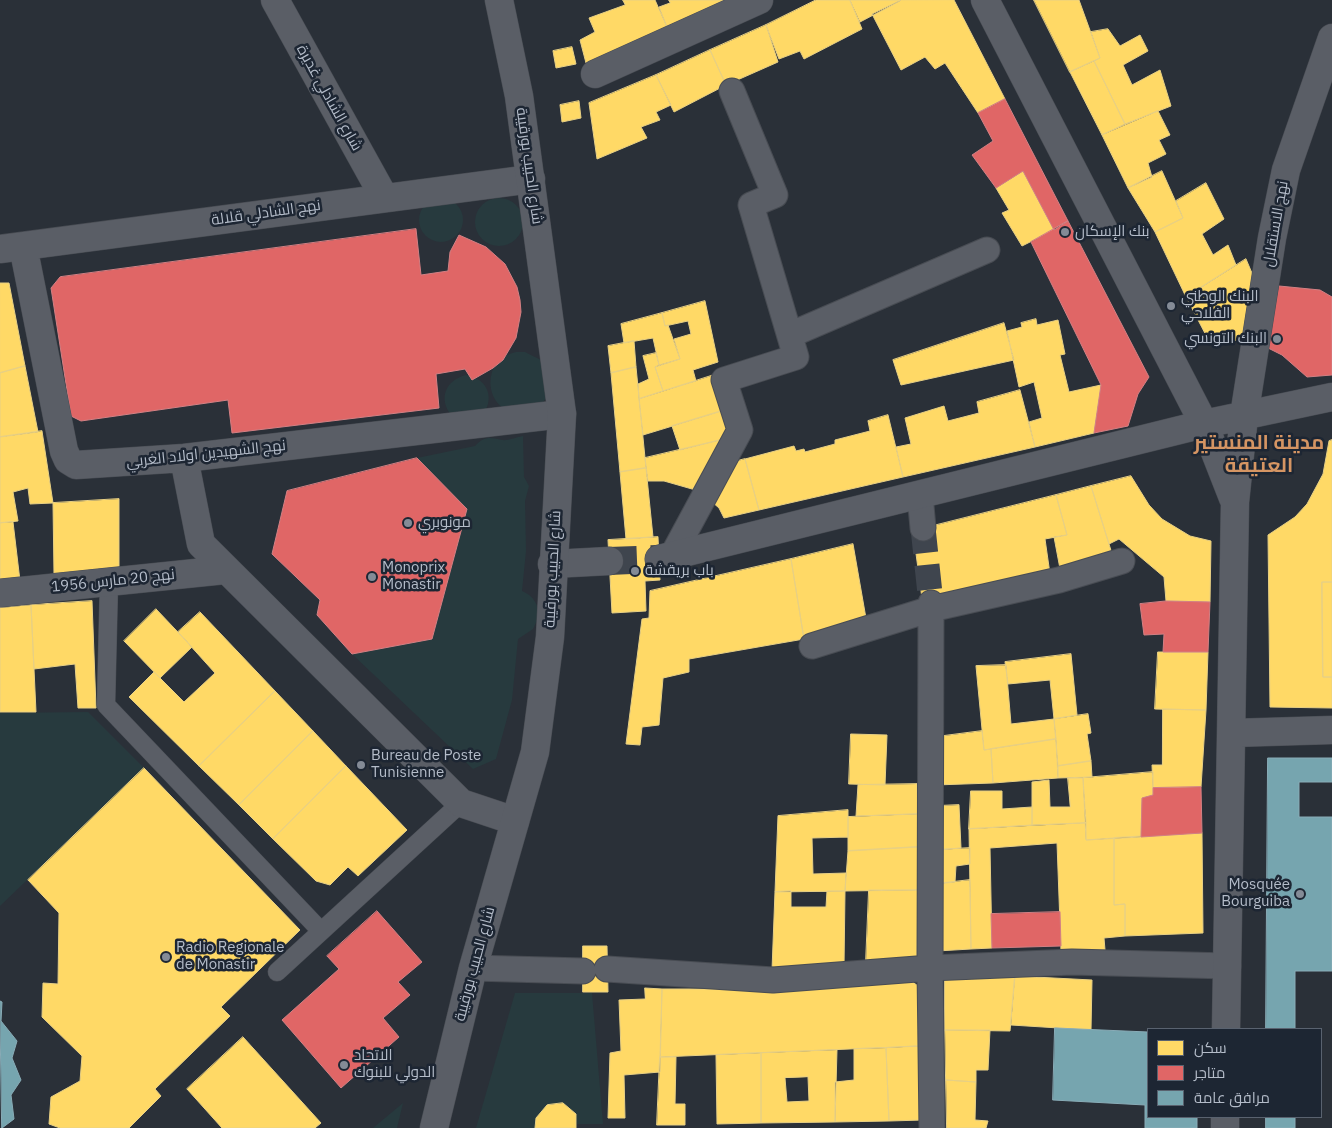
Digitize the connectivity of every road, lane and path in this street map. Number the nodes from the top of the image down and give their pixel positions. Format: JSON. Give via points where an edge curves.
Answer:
{"nodes":[{"id":1,"x":275,"y":0,"type":"edge"},
{"id":2,"x":500,"y":0,"type":"edge"},
{"id":3,"x":759,"y":0,"type":"edge"},
{"id":4,"x":986,"y":0,"type":"edge"},
{"id":5,"x":1331,"y":43,"type":"edge"},
{"id":6,"x":594,"y":74,"type":"dead end"},
{"id":7,"x":732,"y":91,"type":"dead end"},
{"id":8,"x":531,"y":179,"type":"junction"},
{"id":9,"x":384,"y":197,"type":"junction"},
{"id":10,"x":12,"y":247,"type":"edge"},
{"id":11,"x":987,"y":250,"type":"dead end"},
{"id":12,"x":790,"y":335,"type":"junction"},
{"id":13,"x":1332,"y":397,"type":"edge"},
{"id":14,"x":562,"y":414,"type":"junction"},
{"id":15,"x":1244,"y":416,"type":"junction"},
{"id":16,"x":1204,"y":424,"type":"junction"},
{"id":17,"x":184,"y":458,"type":"junction"},
{"id":18,"x":920,"y":495,"type":"junction"},
{"id":19,"x":1235,"y":502,"type":"junction"},
{"id":20,"x":923,"y":528,"type":"tunnel mouth"},
{"id":21,"x":665,"y":559,"type":"joint"},
{"id":22,"x":609,"y":561,"type":"tunnel mouth"},
{"id":23,"x":1122,"y":561,"type":"dead end"},
{"id":24,"x":552,"y":564,"type":"junction"},
{"id":25,"x":226,"y":570,"type":"junction"},
{"id":26,"x":109,"y":582,"type":"junction"},
{"id":27,"x":0,"y":593,"type":"edge"},
{"id":28,"x":931,"y":606,"type":"junction"},
{"id":29,"x":812,"y":646,"type":"dead end"},
{"id":30,"x":1332,"y":730,"type":"edge"},
{"id":31,"x":1232,"y":733,"type":"junction"},
{"id":32,"x":461,"y":803,"type":"junction"},
{"id":33,"x":515,"y":821,"type":"junction"},
{"id":34,"x":320,"y":930,"type":"junction"},
{"id":35,"x":1228,"y":966,"type":"junction"},
{"id":36,"x":473,"y":968,"type":"junction"},
{"id":37,"x":930,"y":968,"type":"junction"},
{"id":38,"x":608,"y":969,"type":"dead end"},
{"id":39,"x":583,"y":971,"type":"dead end"},
{"id":40,"x":277,"y":972,"type":"dead end"},
{"id":41,"x":1226,"y":1028,"type":"edge"},
{"id":42,"x":434,"y":1128,"type":"edge"},
{"id":43,"x":932,"y":1128,"type":"edge"}],
"edges":[{"from":1,"to":9,"type":"street","name":"شارع الشادلي غديرة"},
{"from":2,"to":8,"type":"street","name":"شارع الحبيب بورقيبة"},
{"from":3,"to":6,"type":"street"},
{"from":4,"to":16,"type":"street"},
{"from":5,"to":15,"type":"street","name":"نهج الاستقلال","via":[[1286,170]]},
{"from":7,"to":12,"type":"street","via":[[775,195],[751,205]]},
{"from":8,"to":9,"type":"street","name":"نهج الشادلي قلالة"},
{"from":8,"to":14,"type":"street","name":"شارع الحبيب بورقيبة"},
{"from":9,"to":10,"type":"street","name":"نهج الشادلي قلالة"},
{"from":10,"to":17,"type":"street","name":"نهج الشهيدين اولاد الغربي","via":[[68,460],[81,465]]},
{"from":11,"to":12,"type":"street"},
{"from":12,"to":21,"type":"street","via":[[796,357],[724,380],[740,430]]},
{"from":13,"to":15,"type":"street"},
{"from":14,"to":17,"type":"street","name":"نهج الشهيدين اولاد الغربي"},
{"from":14,"to":24,"type":"street","name":"شارع الحبيب بورقيبة"},
{"from":15,"to":16,"type":"street"},
{"from":15,"to":19,"type":"street","name":"نهج الاستقلال"},
{"from":16,"to":18,"type":"street"},
{"from":16,"to":19,"type":"street"},
{"from":17,"to":25,"type":"street","via":[[201,544]]},
{"from":18,"to":20,"type":"street"},
{"from":18,"to":21,"type":"street"},
{"from":19,"to":31,"type":"street","name":"نهج الاستقلال"},
{"from":22,"to":24,"type":"street"},
{"from":23,"to":28,"type":"street","via":[[1059,580]]},
{"from":24,"to":33,"type":"street","name":"شارع الحبيب بورقيبة","via":[[550,637],[534,752]]},
{"from":25,"to":26,"type":"street","name":"نهج 20 مارس 1956"},
{"from":25,"to":32,"type":"street"},
{"from":26,"to":27,"type":"street","name":"نهج 20 مارس 1956"},
{"from":26,"to":34,"type":"lane","via":[[106,705]]},
{"from":28,"to":29,"type":"street"},
{"from":28,"to":37,"type":"street"},
{"from":30,"to":31,"type":"street"},
{"from":31,"to":35,"type":"street","name":"نهج الاستقلال"},
{"from":32,"to":33,"type":"street"},
{"from":32,"to":34,"type":"lane"},
{"from":33,"to":36,"type":"street","name":"شارع الحبيب بورقيبة"},
{"from":34,"to":40,"type":"lane"},
{"from":35,"to":37,"type":"street","via":[[1072,962]]},
{"from":35,"to":41,"type":"street","name":"نهج الاستقلال"},
{"from":36,"to":39,"type":"street"},
{"from":36,"to":42,"type":"street","name":"شارع الحبيب بورقيبة"},
{"from":37,"to":38,"type":"street","via":[[773,980]]},
{"from":37,"to":43,"type":"street"}]}
